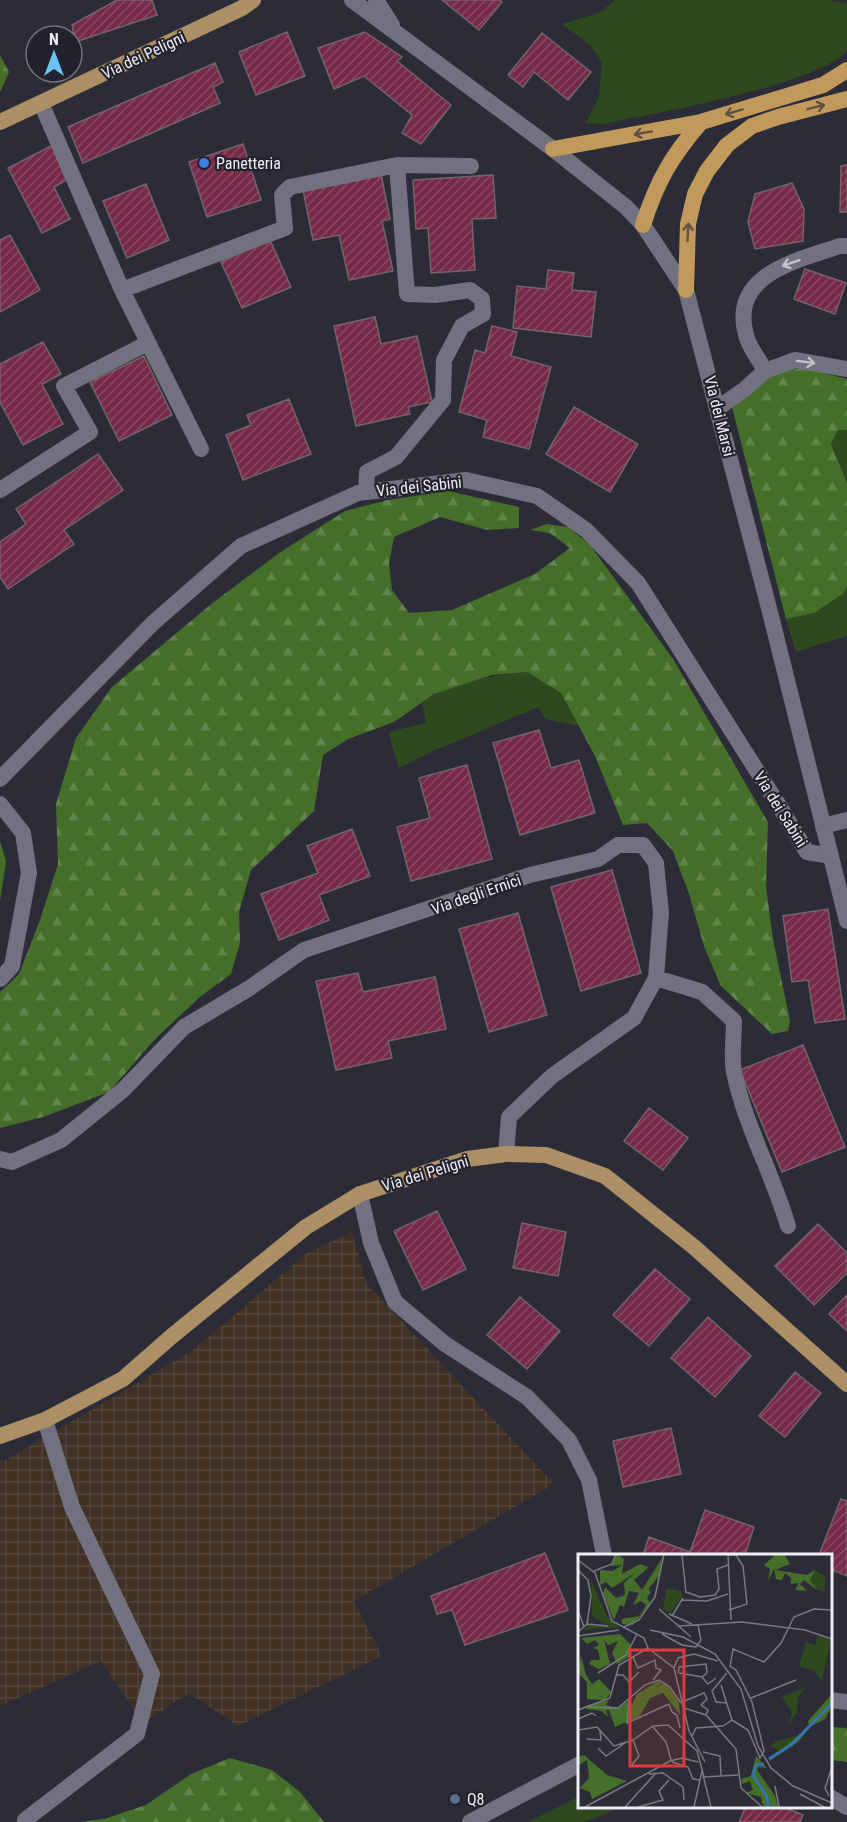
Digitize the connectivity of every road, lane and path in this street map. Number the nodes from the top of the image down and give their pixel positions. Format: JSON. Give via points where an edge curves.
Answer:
{"nodes":[{"id":1,"x":253,"y":0,"type":"edge"},
{"id":2,"x":352,"y":0,"type":"edge"},
{"id":3,"x":376,"y":0,"type":"edge"},
{"id":4,"x":398,"y":33,"type":"junction"},
{"id":5,"x":847,"y":70,"type":"edge"},
{"id":6,"x":847,"y":99,"type":"edge"},
{"id":7,"x":41,"y":103,"type":"junction"},
{"id":8,"x":0,"y":122,"type":"edge"},
{"id":9,"x":701,"y":122,"type":"junction"},
{"id":10,"x":553,"y":149,"type":"junction"},
{"id":11,"x":397,"y":165,"type":"junction"},
{"id":12,"x":471,"y":166,"type":"dead end"},
{"id":13,"x":644,"y":225,"type":"junction"},
{"id":14,"x":847,"y":246,"type":"edge"},
{"id":15,"x":122,"y":290,"type":"junction"},
{"id":16,"x":686,"y":290,"type":"junction"},
{"id":17,"x":148,"y":343,"type":"junction"},
{"id":18,"x":847,"y":369,"type":"edge"},
{"id":19,"x":765,"y":370,"type":"junction"},
{"id":20,"x":718,"y":408,"type":"junction"},
{"id":21,"x":201,"y":449,"type":"dead end"},
{"id":22,"x":0,"y":490,"type":"edge"},
{"id":23,"x":366,"y":492,"type":"junction"},
{"id":24,"x":0,"y":779,"type":"edge"},
{"id":25,"x":0,"y":804,"type":"edge"},
{"id":26,"x":847,"y":820,"type":"edge"},
{"id":27,"x":823,"y":825,"type":"junction"},
{"id":28,"x":831,"y":856,"type":"junction"},
{"id":29,"x":846,"y":914,"type":"edge"},
{"id":30,"x":656,"y":978,"type":"junction"},
{"id":31,"x":0,"y":979,"type":"edge"},
{"id":32,"x":506,"y":1154,"type":"junction"},
{"id":33,"x":0,"y":1159,"type":"edge"},
{"id":34,"x":360,"y":1194,"type":"junction"},
{"id":35,"x":788,"y":1226,"type":"dead end"},
{"id":36,"x":847,"y":1384,"type":"edge"},
{"id":37,"x":45,"y":1420,"type":"junction"},
{"id":38,"x":0,"y":1436,"type":"edge"},
{"id":39,"x":604,"y":1554,"type":"edge"},
{"id":40,"x":832,"y":1700,"type":"edge"},
{"id":41,"x":847,"y":1701,"type":"edge"},
{"id":42,"x":578,"y":1765,"type":"edge"},
{"id":43,"x":832,"y":1798,"type":"edge"},
{"id":44,"x":847,"y":1807,"type":"edge"},
{"id":45,"x":25,"y":1820,"type":"dead end"},
{"id":46,"x":470,"y":1822,"type":"edge"}],
"edges":[{"from":1,"to":7,"type":"main road","name":"Via dei Peligni"},
{"from":2,"to":4,"type":"street","name":"Via dei Marsi"},
{"from":3,"to":4,"type":"street","name":"Via dei Marsi"},
{"from":4,"to":10,"type":"street","name":"Via dei Marsi"},
{"from":5,"to":9,"type":"highway","one_way":true,"via":[[823,85]]},
{"from":16,"to":6,"type":"highway","one_way":true,"via":[[688,224],[695,194],[727,145],[752,126]]},
{"from":7,"to":8,"type":"main road","name":"Via dei Peligni"},
{"from":7,"to":15,"type":"street"},
{"from":9,"to":10,"type":"highway","one_way":true},
{"from":9,"to":13,"type":"highway","via":[[663,173]]},
{"from":10,"to":13,"type":"street","name":"Via dei Marsi"},
{"from":11,"to":12,"type":"street"},
{"from":11,"to":15,"type":"street","via":[[290,187],[282,195],[285,228]]},
{"from":11,"to":23,"type":"street","via":[[407,294],[470,290],[482,299],[483,314],[462,326],[444,360],[443,400],[396,457],[367,472]]},
{"from":13,"to":16,"type":"street","name":"Via dei Marsi"},
{"from":14,"to":19,"type":"street","one_way":true,"via":[[780,267],[753,286],[743,309],[747,338]]},
{"from":15,"to":17,"type":"street"},
{"from":16,"to":20,"type":"street","name":"Via dei Marsi"},
{"from":17,"to":21,"type":"street"},
{"from":17,"to":22,"type":"street","via":[[64,386],[90,432]]},
{"from":19,"to":18,"type":"street","one_way":true,"via":[[795,360]]},
{"from":19,"to":20,"type":"street"},
{"from":20,"to":27,"type":"street","name":"Via dei Marsi"},
{"from":23,"to":24,"type":"street","name":"Via dei Sabini","via":[[241,546],[153,623]]},
{"from":23,"to":28,"type":"street","name":"Via dei Sabini","via":[[466,480],[537,496],[586,530],[638,584],[807,852]]},
{"from":25,"to":31,"type":"street","via":[[23,833],[29,873],[12,966]]},
{"from":26,"to":27,"type":"street"},
{"from":27,"to":28,"type":"street","name":"Via dei Marsi"},
{"from":28,"to":29,"type":"street","name":"Via dei Marsi"},
{"from":30,"to":32,"type":"street","name":"Via degli Ernici","via":[[634,1018],[552,1076],[509,1117]]},
{"from":30,"to":33,"type":"street","name":"Via degli Ernici","via":[[661,913],[656,863],[643,845],[618,845],[598,859],[530,875],[304,951],[184,1027],[123,1090],[61,1140],[12,1162]]},
{"from":30,"to":35,"type":"street","via":[[702,992],[734,1021],[734,1070],[744,1109]]},
{"from":32,"to":34,"type":"main road","name":"Via dei Peligni","via":[[467,1159]]},
{"from":32,"to":36,"type":"main road","name":"Via dei Peligni","via":[[546,1155],[605,1176],[694,1247]]},
{"from":34,"to":37,"type":"main road","name":"Via dei Peligni","via":[[306,1227],[123,1379]]},
{"from":34,"to":39,"type":"street","via":[[371,1243],[396,1302],[445,1344],[528,1397],[569,1440],[589,1480]]},
{"from":37,"to":38,"type":"main road","name":"Via dei Peligni"},
{"from":37,"to":45,"type":"street","via":[[72,1507],[152,1674],[137,1734]]},
{"from":40,"to":41,"type":"street"},
{"from":42,"to":46,"type":"street"},
{"from":43,"to":44,"type":"street"}]}
